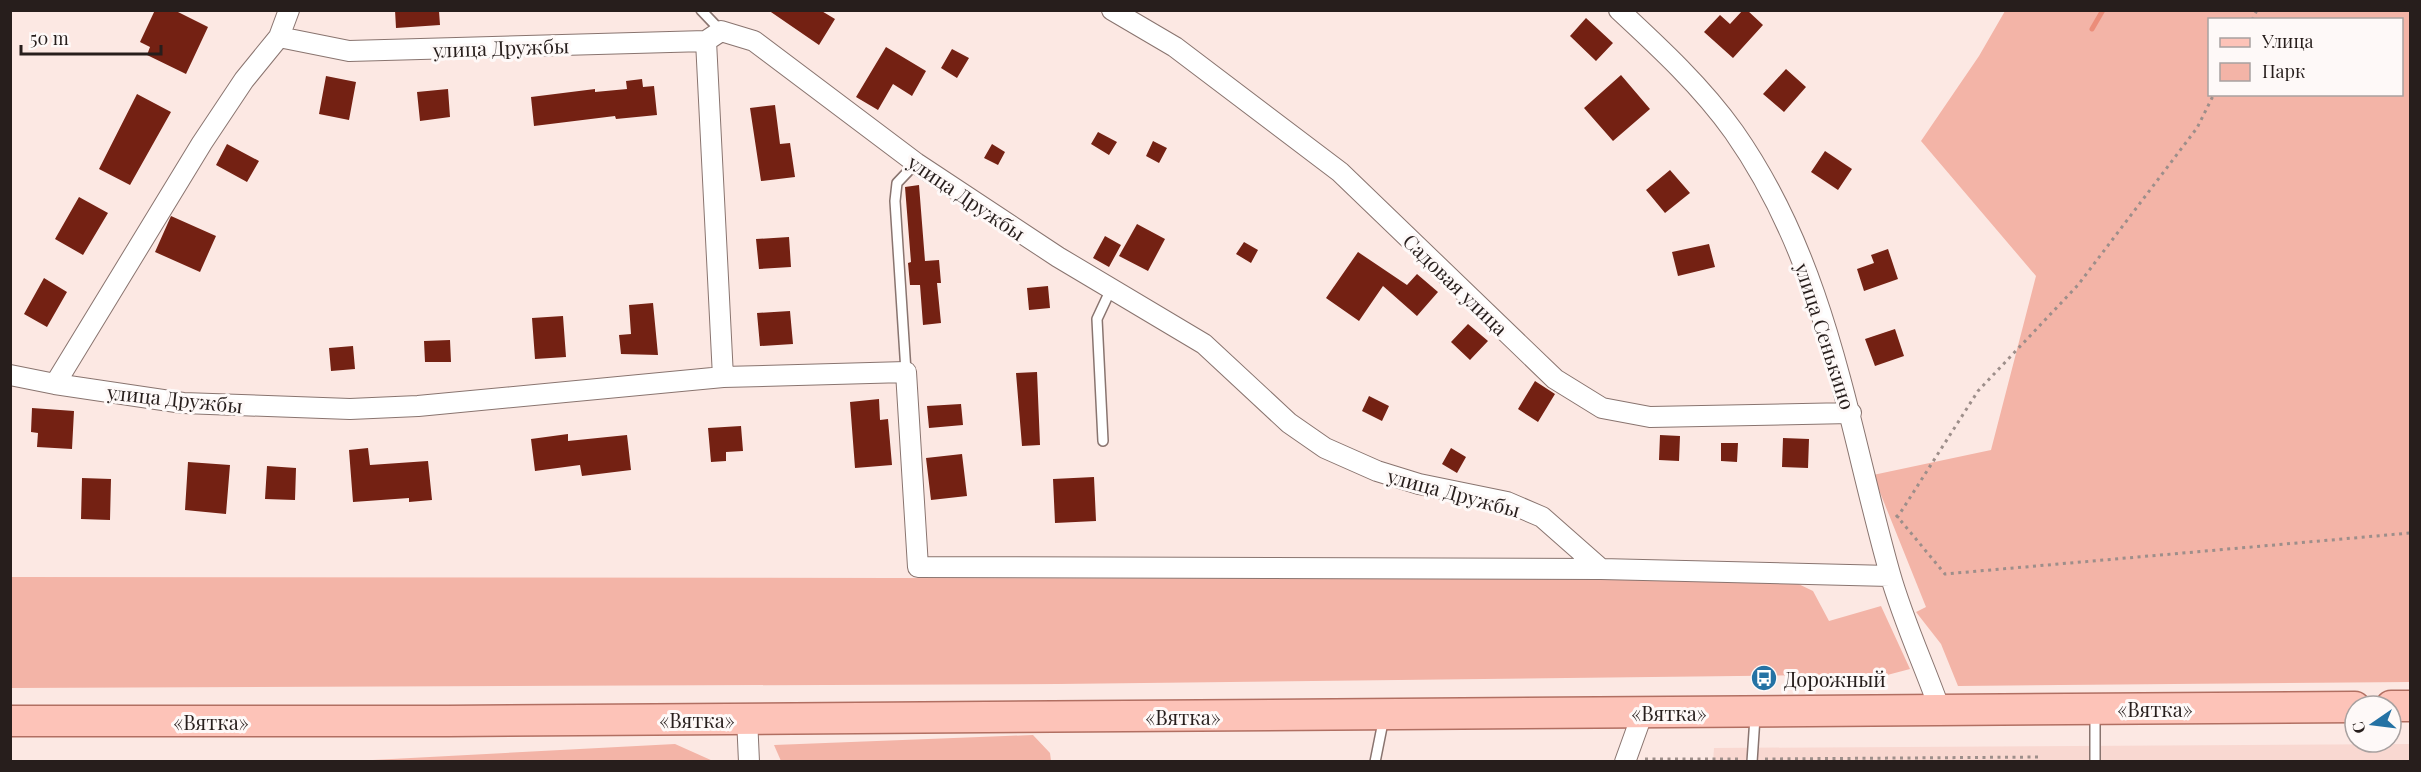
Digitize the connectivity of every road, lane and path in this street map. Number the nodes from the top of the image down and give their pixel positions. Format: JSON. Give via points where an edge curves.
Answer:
{"nodes":[{"id":1,"x":289,"y":10,"type":"edge"},
{"id":2,"x":701,"y":10,"type":"edge"},
{"id":3,"x":1112,"y":10,"type":"edge"},
{"id":4,"x":1619,"y":10,"type":"edge"},
{"id":5,"x":714,"y":36,"type":"junction"},
{"id":6,"x":279,"y":37,"type":"junction"},
{"id":7,"x":2213,"y":96,"type":"edge"},
{"id":8,"x":916,"y":163,"type":"junction"},
{"id":9,"x":1111,"y":289,"type":"junction"},
{"id":10,"x":906,"y":372,"type":"junction"},
{"id":11,"x":10,"y":375,"type":"edge"},
{"id":12,"x":723,"y":377,"type":"junction"},
{"id":13,"x":55,"y":384,"type":"junction"},
{"id":14,"x":1851,"y":413,"type":"junction"},
{"id":15,"x":1103,"y":441,"type":"dead end"},
{"id":16,"x":1891,"y":508,"type":"dead end"},
{"id":17,"x":1898,"y":518,"type":"junction"},
{"id":18,"x":2410,"y":533,"type":"edge"},
{"id":19,"x":1601,"y":569,"type":"junction"},
{"id":20,"x":1890,"y":576,"type":"junction"},
{"id":21,"x":2343,"y":707,"type":"edge"},
{"id":22,"x":2095,"y":709,"type":"junction"},
{"id":23,"x":1940,"y":710,"type":"junction"},
{"id":24,"x":1755,"y":711,"type":"junction"},
{"id":25,"x":1643,"y":712,"type":"junction"},
{"id":26,"x":1385,"y":714,"type":"junction"},
{"id":27,"x":747,"y":718,"type":"junction"},
{"id":28,"x":10,"y":721,"type":"edge"},
{"id":29,"x":2041,"y":757,"type":"dead end"},
{"id":30,"x":1625,"y":760,"type":"edge"},
{"id":31,"x":1753,"y":760,"type":"edge"},
{"id":32,"x":749,"y":762,"type":"edge"},
{"id":33,"x":1375,"y":762,"type":"edge"},
{"id":34,"x":2095,"y":762,"type":"edge"}],
"edges":[{"from":1,"to":6,"type":"street"},
{"from":2,"to":5,"type":"lane"},
{"from":3,"to":14,"type":"street","name":"Садовая улица","via":[[1175,47],[1340,172],[1555,379],[1602,408],[1650,417]]},
{"from":4,"to":14,"type":"street","name":"улица Сенькино","via":[[1706,97],[1758,171],[1805,265]]},
{"from":5,"to":6,"type":"street","name":"улица Дружбы","via":[[349,51]]},
{"from":5,"to":8,"type":"street","name":"улица Дружбы","via":[[754,41]]},
{"from":5,"to":12,"type":"street"},
{"from":6,"to":13,"type":"street","via":[[244,80],[202,143]]},
{"from":7,"to":17,"type":"path","via":[[2197,128],[2078,285],[1978,391]]},
{"from":8,"to":9,"type":"street","name":"улица Дружбы"},
{"from":8,"to":10,"type":"lane","via":[[897,183],[895,201]]},
{"from":9,"to":15,"type":"lane","via":[[1097,319]]},
{"from":9,"to":19,"type":"street","name":"улица Дружбы","via":[[1204,344],[1289,423],[1325,448],[1419,484],[1508,502],[1542,518]]},
{"from":10,"to":12,"type":"street","name":"улица Дружбы"},
{"from":10,"to":19,"type":"street","via":[[918,567]]},
{"from":11,"to":13,"type":"street","name":"улица Дружбы"},
{"from":12,"to":13,"type":"street","name":"улица Дружбы","via":[[350,410],[183,403]]},
{"from":14,"to":20,"type":"street","name":"улица Сенькино"},
{"from":16,"to":17,"type":"path"},
{"from":17,"to":18,"type":"path","via":[[1945,574]]},
{"from":19,"to":20,"type":"street"},
{"from":20,"to":23,"type":"street","name":"улица Сенькино"},
{"from":21,"to":22,"type":"main road","name":"«Вятка»"},
{"from":22,"to":23,"type":"main road","name":"«Вятка»"},
{"from":22,"to":34,"type":"lane"},
{"from":23,"to":24,"type":"main road","name":"«Вятка»"},
{"from":24,"to":25,"type":"main road","name":"«Вятка»"},
{"from":24,"to":31,"type":"lane"},
{"from":25,"to":26,"type":"main road","name":"«Вятка»"},
{"from":25,"to":30,"type":"street"},
{"from":26,"to":27,"type":"main road","name":"«Вятка»"},
{"from":26,"to":33,"type":"lane"},
{"from":27,"to":28,"type":"main road","name":"«Вятка»"},
{"from":27,"to":32,"type":"street"},
{"from":29,"to":31,"type":"path"},
{"from":30,"to":31,"type":"path"}]}
